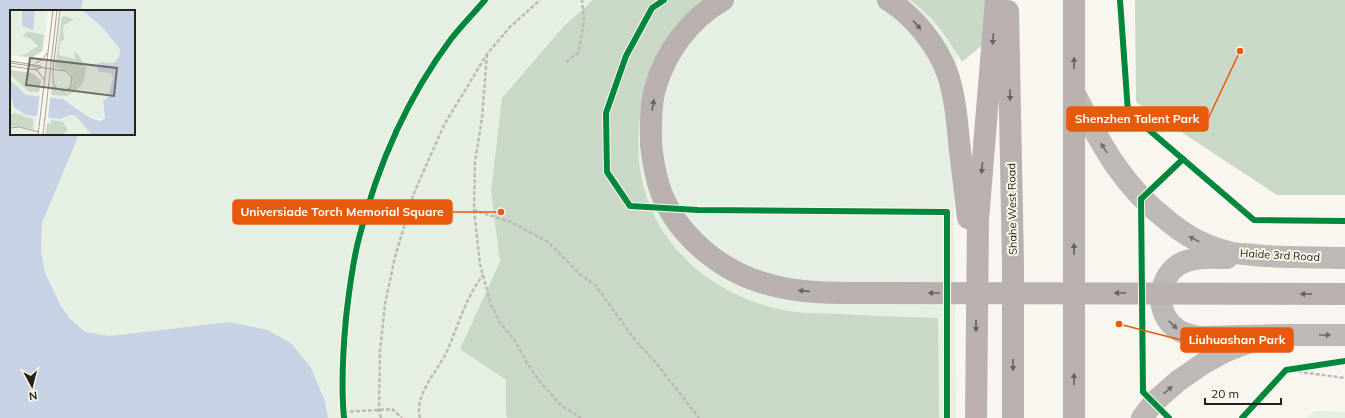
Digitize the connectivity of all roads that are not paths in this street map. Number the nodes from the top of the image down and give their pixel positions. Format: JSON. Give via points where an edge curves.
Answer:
{"nodes":[{"id":1,"x":723,"y":0,"type":"edge"},
{"id":2,"x":888,"y":0,"type":"edge"},
{"id":3,"x":996,"y":0,"type":"edge"},
{"id":4,"x":1007,"y":0,"type":"edge"},
{"id":5,"x":1074,"y":0,"type":"edge"},
{"id":6,"x":1074,"y":92,"type":"junction"},
{"id":7,"x":1273,"y":257,"type":"junction"},
{"id":8,"x":1345,"y":258,"type":"edge"},
{"id":9,"x":976,"y":286,"type":"junction"},
{"id":10,"x":1345,"y":294,"type":"edge"},
{"id":11,"x":1277,"y":335,"type":"junction"},
{"id":12,"x":1345,"y":335,"type":"edge"},
{"id":13,"x":976,"y":418,"type":"edge"},
{"id":14,"x":1013,"y":418,"type":"edge"},
{"id":15,"x":1074,"y":418,"type":"edge"},
{"id":16,"x":1142,"y":418,"type":"edge"}],
"edges":[{"from":10,"to":1,"type":"main road","one_way":true,"bridge":true,"via":[[825,293],[796,290],[749,278],[727,267],[705,250],[686,234],[673,217],[662,196],[650,144],[655,89],[665,63],[679,39],[695,21]]},
{"from":2,"to":9,"type":"main road","one_way":true,"via":[[912,19],[927,36],[948,75],[954,97]]},
{"from":3,"to":9,"type":"main road","one_way":true,"via":[[980,182]]},
{"from":4,"to":14,"type":"main road","name":"Shahe West Road","one_way":true,"via":[[1013,257]]},
{"from":6,"to":5,"type":"main road","one_way":true},
{"from":7,"to":6,"type":"main road","name":"Haide 3rd Road","one_way":true,"via":[[1233,253],[1206,245],[1182,233],[1162,217],[1141,199],[1113,164]]},
{"from":15,"to":6,"type":"main road","one_way":true},
{"from":7,"to":8,"type":"main road","name":"Haide 3rd Road"},
{"from":7,"to":11,"type":"main road","one_way":true,"via":[[1189,260],[1178,265],[1166,278],[1162,286],[1161,301],[1171,324],[1188,335]]},
{"from":9,"to":13,"type":"main road","one_way":true},
{"from":11,"to":12,"type":"main road","one_way":true},
{"from":16,"to":11,"type":"main road","one_way":true,"via":[[1154,402],[1204,363],[1241,345]]}]}
